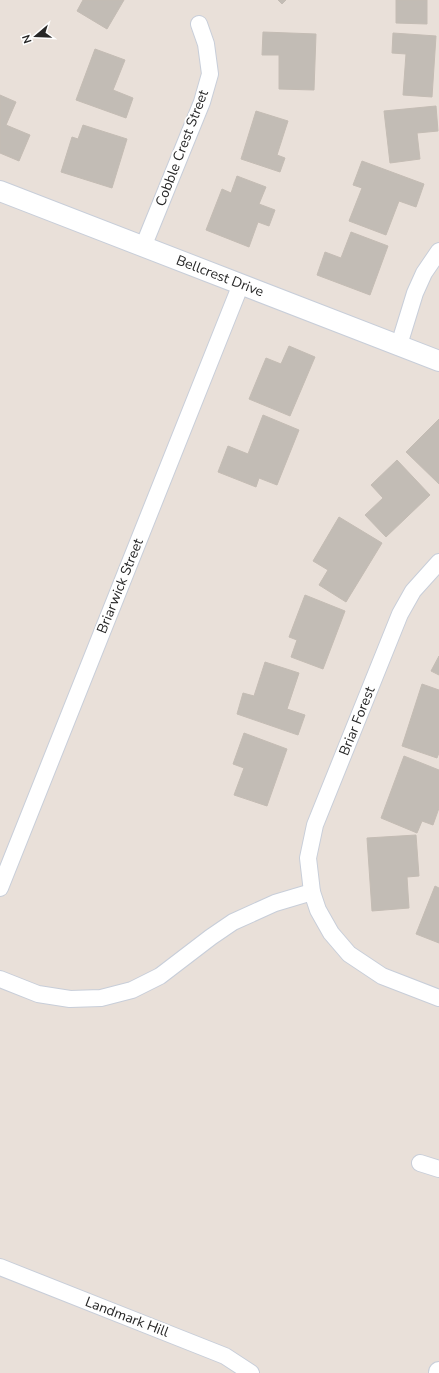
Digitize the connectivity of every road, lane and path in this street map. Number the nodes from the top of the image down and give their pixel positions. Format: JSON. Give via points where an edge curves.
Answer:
{"nodes":[{"id":1,"x":199,"y":24,"type":"dead end"},
{"id":2,"x":0,"y":191,"type":"edge"},
{"id":3,"x":143,"y":246,"type":"junction"},
{"id":4,"x":439,"y":251,"type":"edge"},
{"id":5,"x":241,"y":284,"type":"junction"},
{"id":6,"x":399,"y":346,"type":"junction"},
{"id":7,"x":439,"y":361,"type":"edge"},
{"id":8,"x":439,"y":562,"type":"edge"},
{"id":9,"x":0,"y":888,"type":"edge"},
{"id":10,"x":312,"y":892,"type":"junction"},
{"id":11,"x":0,"y":979,"type":"edge"},
{"id":12,"x":439,"y":998,"type":"edge"},
{"id":13,"x":420,"y":1163,"type":"dead end"},
{"id":14,"x":439,"y":1170,"type":"edge"},
{"id":15,"x":0,"y":1267,"type":"edge"},
{"id":16,"x":250,"y":1373,"type":"edge"}],
"edges":[{"from":1,"to":3,"type":"street","name":"Cobble Crest Street","via":[[206,44],[210,74],[202,102]]},
{"from":2,"to":3,"type":"street","name":"Bellcrest Drive"},
{"from":3,"to":5,"type":"street","name":"Bellcrest Drive"},
{"from":4,"to":6,"type":"street","via":[[424,273],[415,293]]},
{"from":5,"to":6,"type":"street","name":"Bellcrest Drive"},
{"from":5,"to":9,"type":"street","name":"Briarwick Street"},
{"from":6,"to":7,"type":"street","name":"Bellcrest Drive"},
{"from":8,"to":10,"type":"street","name":"Briar Forest","via":[[413,591],[400,614],[315,825],[308,858]]},
{"from":10,"to":11,"type":"street","via":[[275,903],[233,922],[160,976],[132,990],[101,998],[70,999],[38,994]]},
{"from":10,"to":12,"type":"street","name":"Briar Forest","via":[[331,934],[349,954],[382,976]]},
{"from":13,"to":14,"type":"street"},
{"from":15,"to":16,"type":"street","name":"Landmark Hill","via":[[226,1356]]}]}
